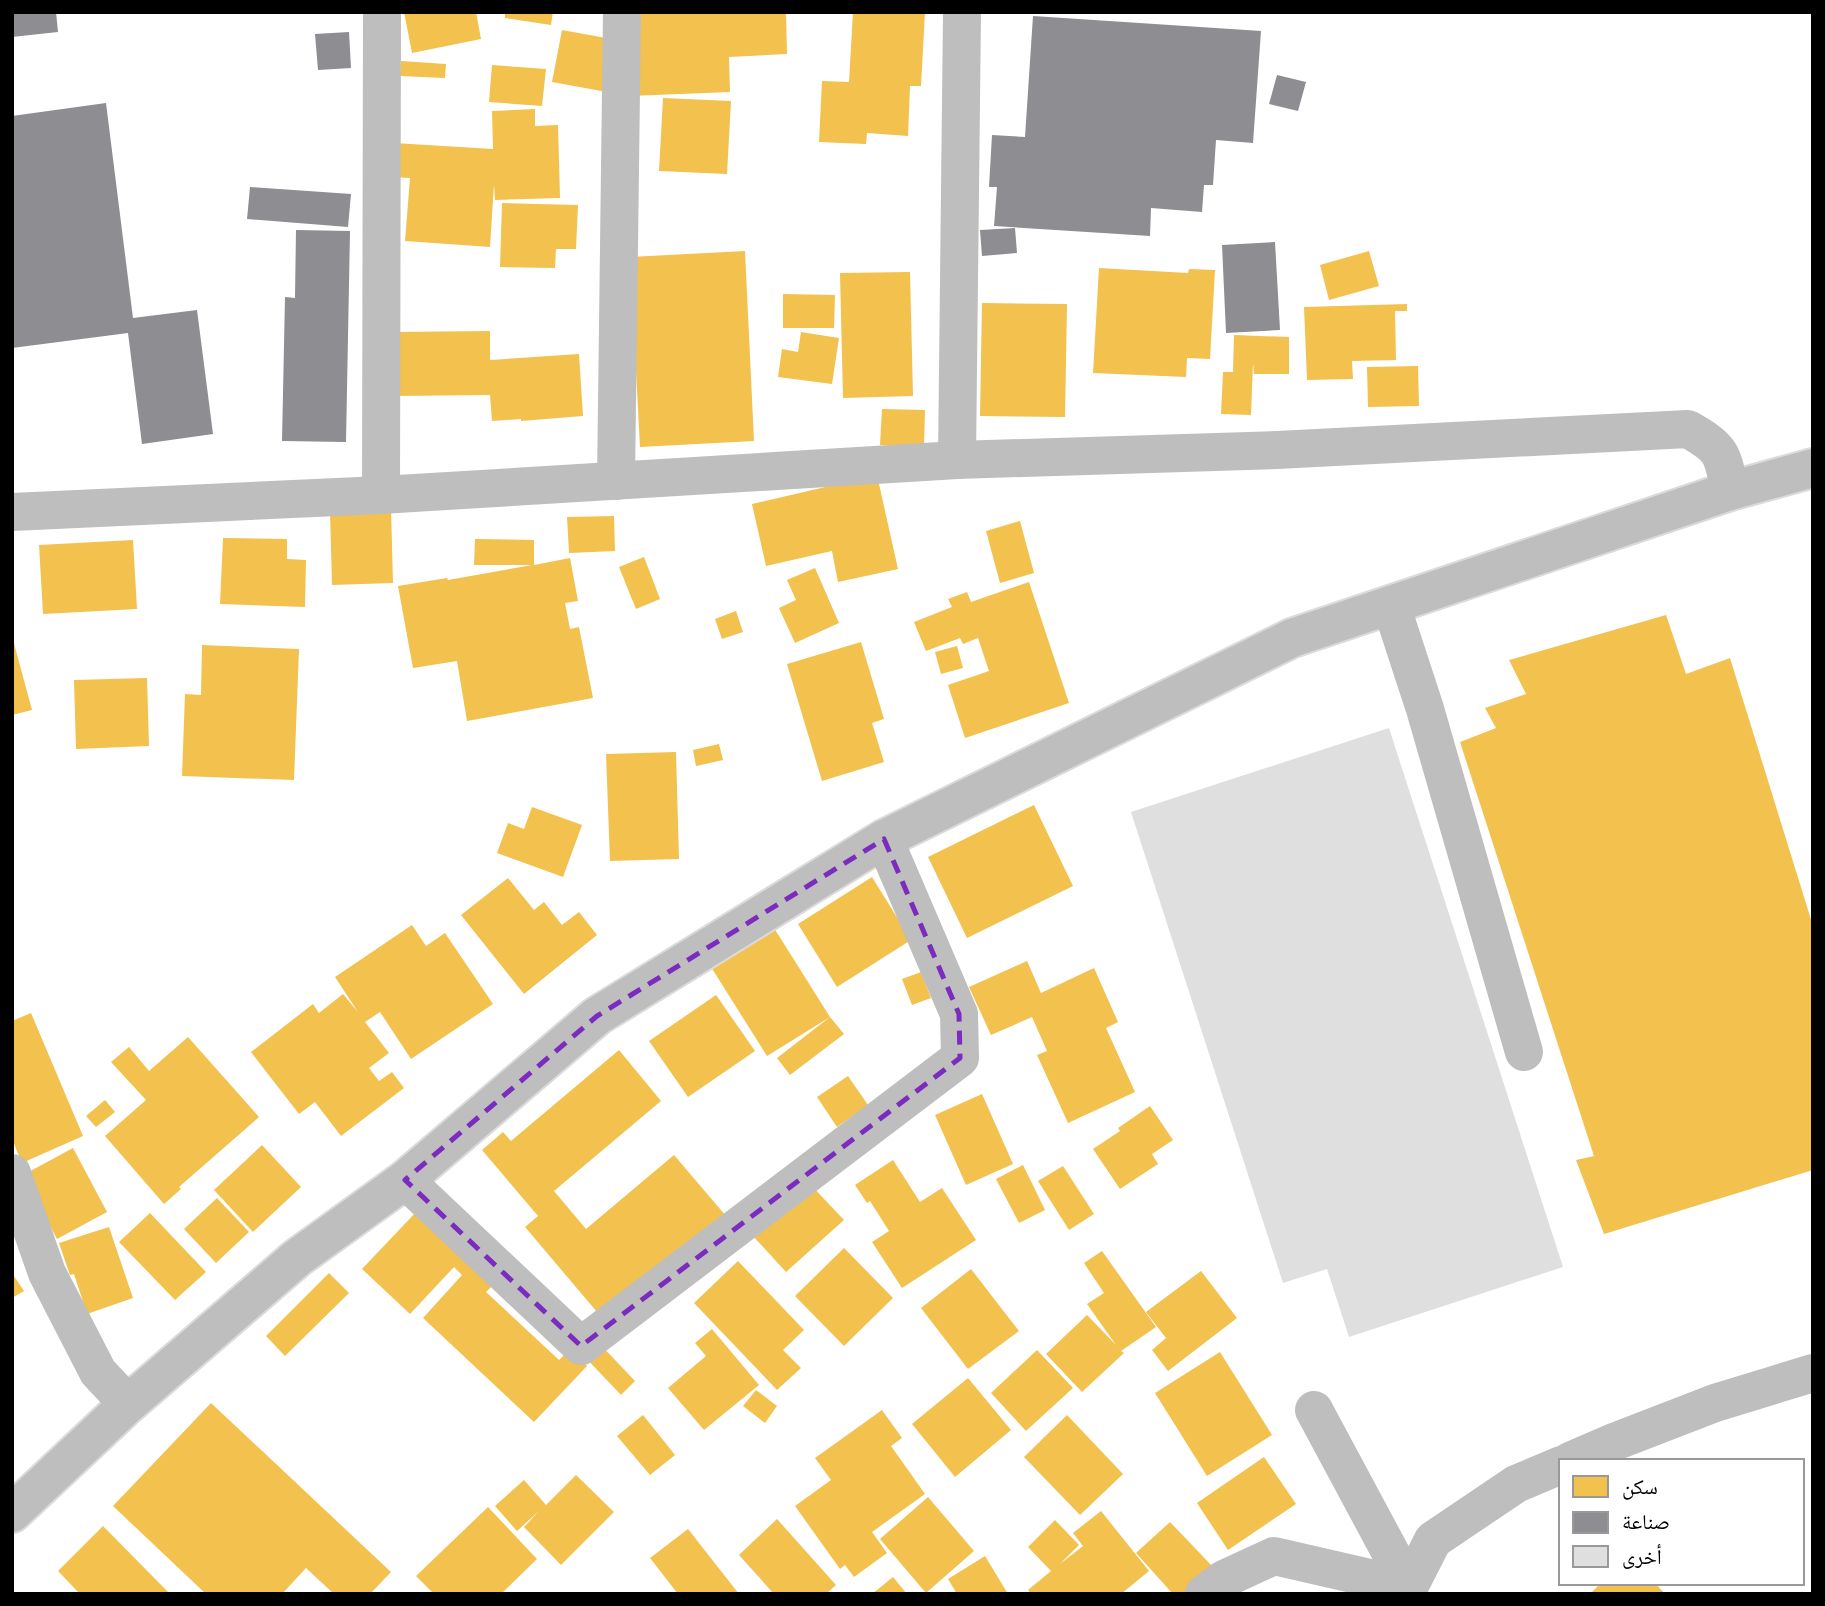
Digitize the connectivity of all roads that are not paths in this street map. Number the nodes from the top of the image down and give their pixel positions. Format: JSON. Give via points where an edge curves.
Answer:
{"nodes":[{"id":1,"x":383,"y":12,"type":"edge"},
{"id":2,"x":622,"y":12,"type":"edge"},
{"id":3,"x":962,"y":12,"type":"edge"},
{"id":4,"x":957,"y":460,"type":"junction"},
{"id":5,"x":1813,"y":468,"type":"edge"},
{"id":6,"x":616,"y":481,"type":"junction"},
{"id":7,"x":1730,"y":491,"type":"junction"},
{"id":8,"x":381,"y":495,"type":"junction"},
{"id":9,"x":12,"y":512,"type":"edge"},
{"id":10,"x":1391,"y":605,"type":"junction"},
{"id":11,"x":884,"y":839,"type":"junction"},
{"id":12,"x":1524,"y":1052,"type":"dead end"},
{"id":13,"x":12,"y":1173,"type":"edge"},
{"id":14,"x":405,"y":1180,"type":"junction"},
{"id":15,"x":1813,"y":1373,"type":"edge"},
{"id":16,"x":128,"y":1404,"type":"junction"},
{"id":17,"x":1314,"y":1410,"type":"dead end"},
{"id":18,"x":1575,"y":1459,"type":"edge"},
{"id":19,"x":1559,"y":1466,"type":"edge"},
{"id":20,"x":12,"y":1513,"type":"edge"},
{"id":21,"x":1409,"y":1590,"type":"edge"},
{"id":22,"x":1204,"y":1594,"type":"edge"}],
"edges":[{"from":1,"to":8,"type":"street"},
{"from":2,"to":6,"type":"street"},
{"from":3,"to":4,"type":"street"},
{"from":4,"to":6,"type":"street"},
{"from":4,"to":7,"type":"street","via":[[1425,444],[1688,429],[1710,441],[1723,458]]},
{"from":5,"to":7,"type":"street"},
{"from":6,"to":8,"type":"street"},
{"from":7,"to":10,"type":"street"},
{"from":8,"to":9,"type":"street"},
{"from":10,"to":11,"type":"street","via":[[1292,638]]},
{"from":10,"to":12,"type":"street","via":[[1426,709]]},
{"from":11,"to":14,"type":"street","via":[[597,1016]]},
{"from":11,"to":14,"type":"street","via":[[959,1014],[960,1058],[581,1346]]},
{"from":13,"to":16,"type":"street","via":[[47,1273],[98,1372]]},
{"from":14,"to":16,"type":"street","via":[[298,1258]]},
{"from":15,"to":18,"type":"street","via":[[1716,1403]]},
{"from":16,"to":20,"type":"street"},
{"from":17,"to":21,"type":"street"},
{"from":19,"to":21,"type":"street","via":[[1516,1484],[1433,1540]]},
{"from":21,"to":22,"type":"street","via":[[1274,1556],[1224,1579]]}]}
